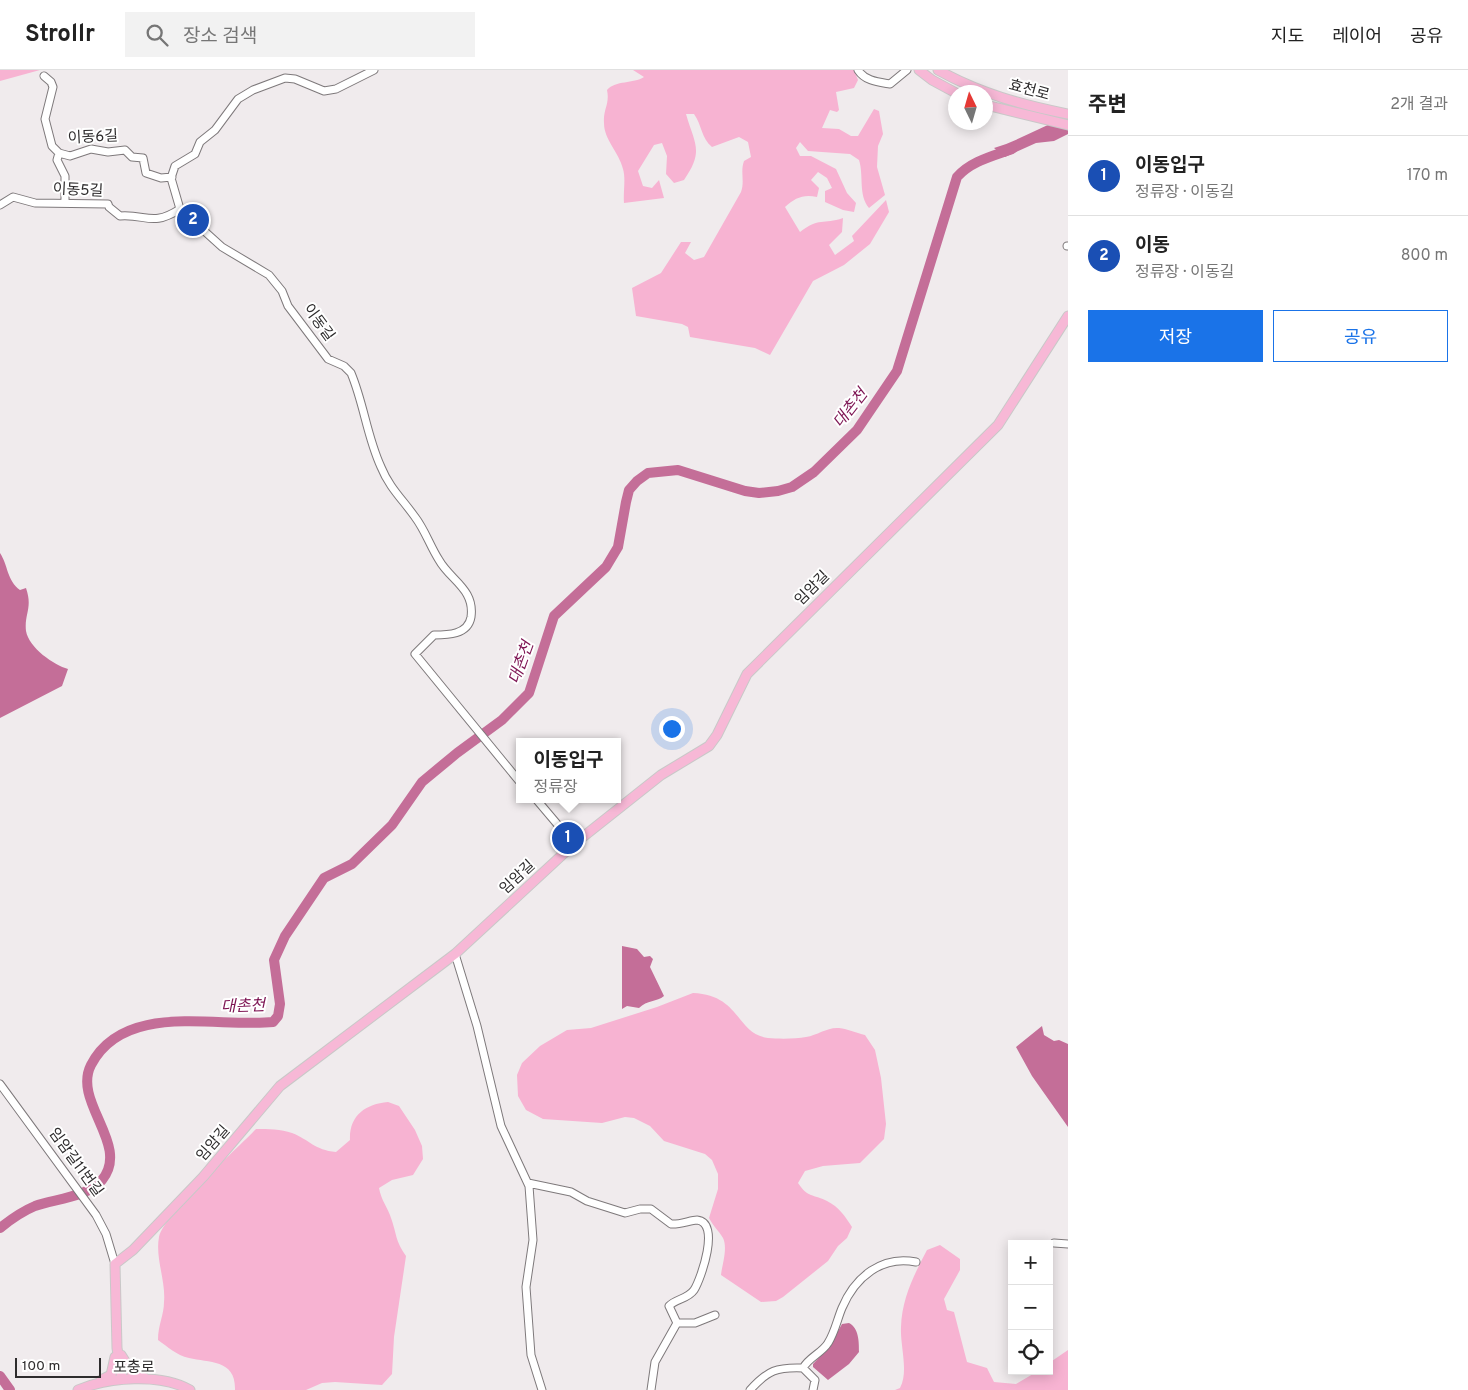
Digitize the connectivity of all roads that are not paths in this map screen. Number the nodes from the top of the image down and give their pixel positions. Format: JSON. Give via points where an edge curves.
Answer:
{"nodes":[{"id":1,"x":374,"y":70,"type":"edge"},
{"id":2,"x":858,"y":70,"type":"edge"},
{"id":3,"x":907,"y":70,"type":"edge"},
{"id":4,"x":918,"y":70,"type":"edge"},
{"id":5,"x":938,"y":70,"type":"edge"},
{"id":6,"x":44,"y":76,"type":"dead end"},
{"id":7,"x":948,"y":89,"type":"edge"},
{"id":8,"x":993,"y":106,"type":"edge"},
{"id":9,"x":1064,"y":113,"type":"edge"},
{"id":10,"x":1068,"y":125,"type":"edge"},
{"id":11,"x":59,"y":153,"type":"junction"},
{"id":12,"x":172,"y":177,"type":"junction"},
{"id":13,"x":65,"y":202,"type":"junction"},
{"id":14,"x":0,"y":205,"type":"edge"},
{"id":15,"x":180,"y":209,"type":"junction"},
{"id":16,"x":1068,"y":316,"type":"edge"},
{"id":17,"x":516,"y":777,"type":"edge"},
{"id":18,"x":539,"y":803,"type":"edge"},
{"id":19,"x":574,"y":844,"type":"junction"},
{"id":20,"x":455,"y":954,"type":"junction"},
{"id":21,"x":0,"y":1084,"type":"edge"},
{"id":22,"x":528,"y":1183,"type":"junction"},
{"id":23,"x":1054,"y":1243,"type":"dead end"},
{"id":24,"x":1068,"y":1244,"type":"edge"},
{"id":25,"x":916,"y":1262,"type":"dead end"},
{"id":26,"x":115,"y":1264,"type":"junction"},
{"id":27,"x":715,"y":1315,"type":"dead end"},
{"id":28,"x":677,"y":1322,"type":"junction"},
{"id":29,"x":117,"y":1348,"type":"junction"},
{"id":30,"x":803,"y":1368,"type":"junction"},
{"id":31,"x":122,"y":1379,"type":"junction"},
{"id":32,"x":148,"y":1380,"type":"junction"},
{"id":33,"x":99,"y":1383,"type":"junction"},
{"id":34,"x":78,"y":1390,"type":"edge"},
{"id":35,"x":190,"y":1390,"type":"edge"},
{"id":36,"x":542,"y":1390,"type":"edge"},
{"id":37,"x":651,"y":1390,"type":"edge"},
{"id":38,"x":750,"y":1390,"type":"edge"},
{"id":39,"x":813,"y":1390,"type":"edge"}],
"edges":[{"from":1,"to":12,"type":"street","via":[[336,89],[324,91],[285,78],[253,90],[238,99],[215,130],[200,142],[196,154],[175,166]]},
{"from":2,"to":3,"type":"street","via":[[873,81],[890,84]]},
{"from":4,"to":7,"type":"main road"},
{"from":5,"to":9,"type":"main road","name":"효천로","via":[[976,89],[1011,101]]},
{"from":6,"to":11,"type":"street","via":[[51,82],[53,93],[45,119],[52,146]]},
{"from":8,"to":10,"type":"main road","name":"효천로"},
{"from":11,"to":12,"type":"street","name":"이동6길","via":[[70,156],[91,149],[125,150],[132,157],[143,158],[146,173],[161,178]]},
{"from":11,"to":13,"type":"street","via":[[57,160],[65,176]]},
{"from":12,"to":15,"type":"street"},
{"from":13,"to":14,"type":"street","name":"이동5길","via":[[35,203],[13,197]]},
{"from":13,"to":15,"type":"street","name":"이동5길","via":[[108,204],[120,216],[131,215],[148,220],[165,218]]},
{"from":15,"to":17,"type":"street","name":"이동길","via":[[222,247],[269,275],[328,359],[351,373],[382,470],[395,494],[415,516],[438,560],[464,588],[470,604],[471,618],[465,629],[453,634],[434,635],[415,654]]},
{"from":16,"to":19,"type":"main road","name":"임암길","via":[[998,425],[747,674],[709,746],[661,775]]},
{"from":18,"to":19,"type":"street"},
{"from":19,"to":20,"type":"main road","name":"임암길"},
{"from":20,"to":22,"type":"street","via":[[480,1035],[501,1126]]},
{"from":20,"to":26,"type":"main road","name":"임암길","via":[[280,1086],[203,1177],[133,1250]]},
{"from":21,"to":26,"type":"street","name":"임암길11번길","via":[[90,1207],[106,1234]]},
{"from":22,"to":28,"type":"street","via":[[571,1192],[587,1201],[625,1213],[651,1209],[671,1224],[698,1220],[703,1223],[711,1240],[699,1279],[691,1293],[669,1306]]},
{"from":22,"to":36,"type":"street","via":[[533,1240],[526,1287],[531,1355]]},
{"from":23,"to":24,"type":"street"},
{"from":25,"to":30,"type":"street","via":[[902,1259],[872,1268],[848,1296],[827,1344]]},
{"from":26,"to":29,"type":"main road"},
{"from":27,"to":28,"type":"street","via":[[695,1323]]},
{"from":28,"to":37,"type":"street","via":[[655,1362]]},
{"from":29,"to":31,"type":"main road"},
{"from":29,"to":32,"type":"main road","via":[[126,1365]]},
{"from":29,"to":33,"type":"main road","via":[[113,1371]]},
{"from":30,"to":38,"type":"street","via":[[774,1370]]},
{"from":30,"to":39,"type":"street","via":[[815,1380]]},
{"from":31,"to":32,"type":"main road","name":"포충로"},
{"from":31,"to":33,"type":"main road","name":"포충로"},
{"from":32,"to":35,"type":"main road","name":"포충로","via":[[184,1386]]},
{"from":33,"to":34,"type":"main road","name":"포충로"}]}
